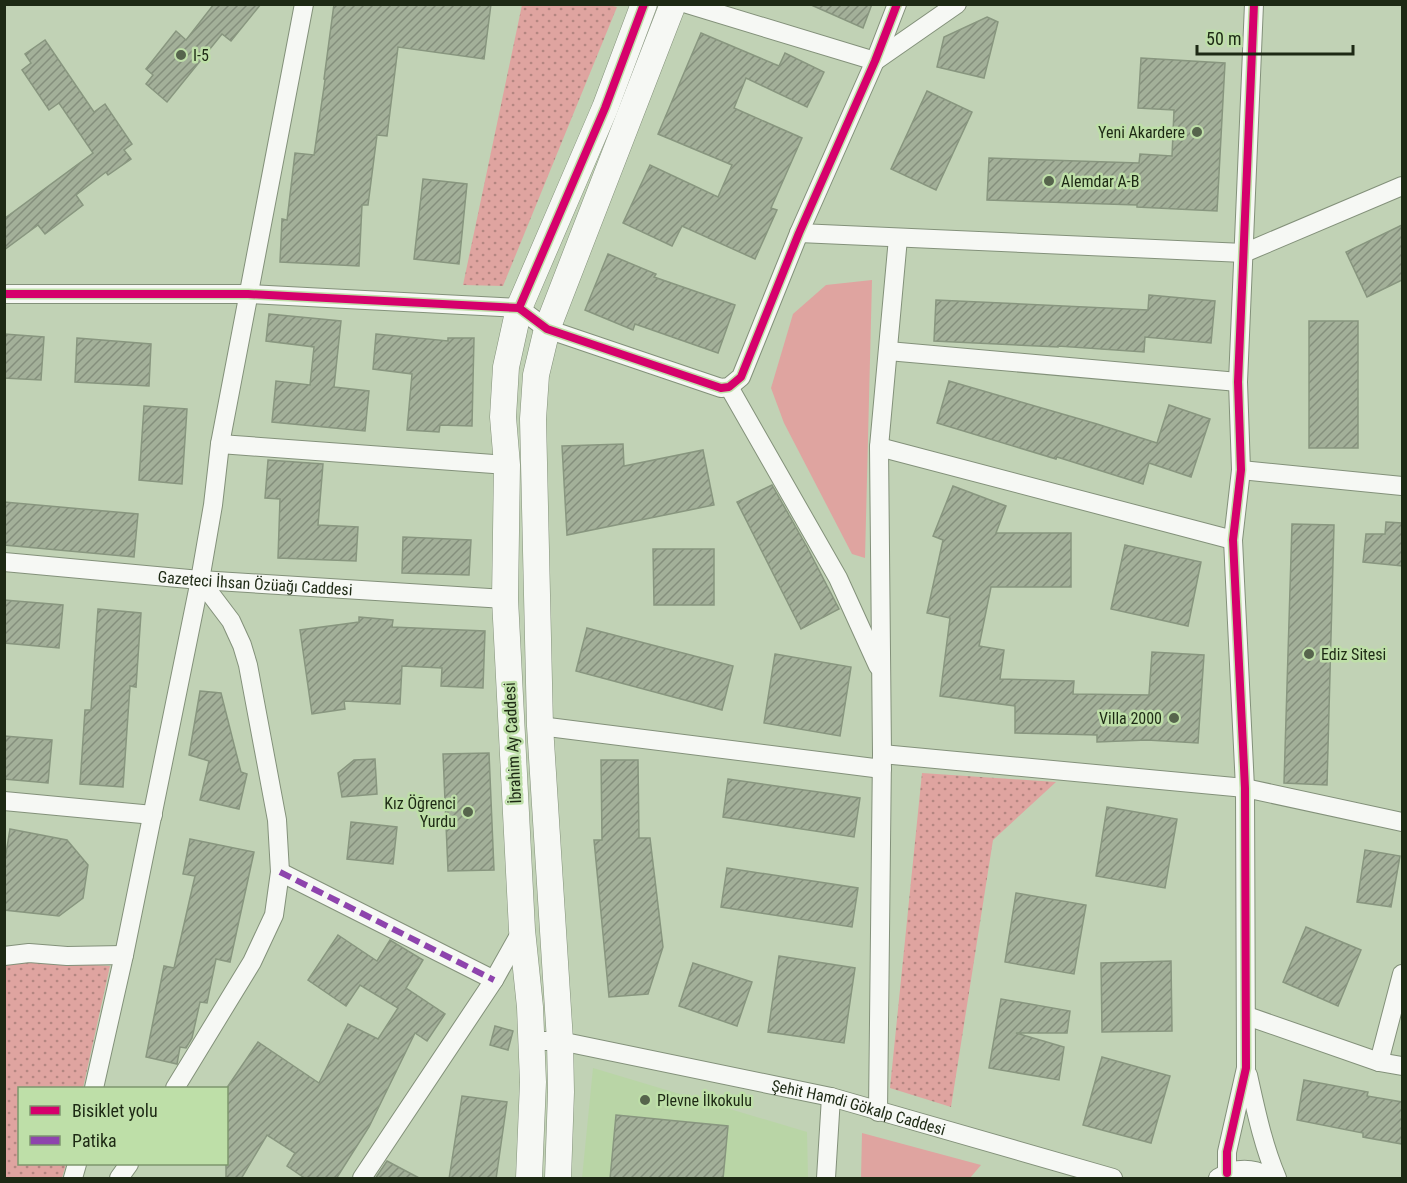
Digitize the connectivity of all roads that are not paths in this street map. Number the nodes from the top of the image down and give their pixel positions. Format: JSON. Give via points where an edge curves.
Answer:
{"nodes":[{"id":1,"x":304,"y":4,"type":"edge"},
{"id":2,"x":644,"y":4,"type":"edge"},
{"id":3,"x":673,"y":4,"type":"edge"},
{"id":4,"x":687,"y":4,"type":"edge"},
{"id":5,"x":897,"y":4,"type":"edge"},
{"id":6,"x":957,"y":4,"type":"edge"},
{"id":7,"x":1254,"y":4,"type":"edge"},
{"id":8,"x":875,"y":61,"type":"junction"},
{"id":9,"x":1402,"y":186,"type":"edge"},
{"id":10,"x":799,"y":233,"type":"junction"},
{"id":11,"x":898,"y":238,"type":"junction"},
{"id":12,"x":1244,"y":253,"type":"junction"},
{"id":13,"x":4,"y":294,"type":"edge"},
{"id":14,"x":248,"y":294,"type":"junction"},
{"id":15,"x":519,"y":308,"type":"junction"},
{"id":16,"x":547,"y":329,"type":"junction"},
{"id":17,"x":888,"y":351,"type":"junction"},
{"id":18,"x":1238,"y":382,"type":"junction"},
{"id":19,"x":729,"y":387,"type":"junction"},
{"id":20,"x":220,"y":444,"type":"junction"},
{"id":21,"x":879,"y":447,"type":"junction"},
{"id":22,"x":507,"y":465,"type":"junction"},
{"id":23,"x":1241,"y":470,"type":"junction"},
{"id":24,"x":1402,"y":486,"type":"edge"},
{"id":25,"x":1233,"y":540,"type":"junction"},
{"id":26,"x":4,"y":562,"type":"edge"},
{"id":27,"x":200,"y":580,"type":"junction"},
{"id":28,"x":505,"y":599,"type":"junction"},
{"id":29,"x":881,"y":674,"type":"junction"},
{"id":30,"x":540,"y":726,"type":"junction"},
{"id":31,"x":882,"y":762,"type":"junction"},
{"id":32,"x":1245,"y":788,"type":"junction"},
{"id":33,"x":4,"y":801,"type":"edge"},
{"id":34,"x":153,"y":815,"type":"junction"},
{"id":35,"x":1402,"y":822,"type":"edge"},
{"id":36,"x":280,"y":872,"type":"junction"},
{"id":37,"x":522,"y":930,"type":"junction"},
{"id":38,"x":124,"y":955,"type":"junction"},
{"id":39,"x":4,"y":956,"type":"edge"},
{"id":40,"x":1402,"y":974,"type":"edge"},
{"id":41,"x":494,"y":980,"type":"junction"},
{"id":42,"x":1247,"y":1016,"type":"junction"},
{"id":43,"x":532,"y":1041,"type":"junction"},
{"id":44,"x":560,"y":1041,"type":"junction"},
{"id":45,"x":1379,"y":1062,"type":"junction"},
{"id":46,"x":1402,"y":1066,"type":"edge"},
{"id":47,"x":1246,"y":1068,"type":"junction"},
{"id":48,"x":94,"y":1087,"type":"edge"},
{"id":49,"x":176,"y":1087,"type":"edge"},
{"id":50,"x":831,"y":1097,"type":"junction"},
{"id":51,"x":878,"y":1112,"type":"junction"},
{"id":52,"x":128,"y":1165,"type":"edge"},
{"id":53,"x":1223,"y":1176,"type":"edge"},
{"id":54,"x":119,"y":1179,"type":"edge"},
{"id":55,"x":362,"y":1179,"type":"edge"},
{"id":56,"x":529,"y":1179,"type":"edge"},
{"id":57,"x":558,"y":1179,"type":"edge"},
{"id":58,"x":826,"y":1179,"type":"edge"},
{"id":59,"x":1113,"y":1179,"type":"edge"},
{"id":60,"x":1271,"y":1179,"type":"edge"},
{"id":61,"x":1277,"y":1179,"type":"edge"}],
"edges":[{"from":1,"to":14,"type":"street"},
{"from":2,"to":15,"type":"main road","name":"İbrahim Ay Caddesi","via":[[605,108]]},
{"from":3,"to":16,"type":"main road","name":"İbrahim Ay Caddesi"},
{"from":4,"to":8,"type":"street"},
{"from":5,"to":8,"type":"street"},
{"from":6,"to":8,"type":"street"},
{"from":7,"to":12,"type":"street"},
{"from":8,"to":10,"type":"street"},
{"from":9,"to":12,"type":"street"},
{"from":10,"to":11,"type":"street"},
{"from":10,"to":19,"type":"street","via":[[741,377]]},
{"from":11,"to":12,"type":"street"},
{"from":11,"to":17,"type":"street"},
{"from":12,"to":18,"type":"street"},
{"from":13,"to":14,"type":"street"},
{"from":14,"to":15,"type":"street"},
{"from":14,"to":20,"type":"street"},
{"from":15,"to":16,"type":"street"},
{"from":15,"to":22,"type":"main road","name":"İbrahim Ay Caddesi","via":[[506,367],[503,417]]},
{"from":16,"to":19,"type":"street","via":[[721,388]]},
{"from":16,"to":30,"type":"main road","name":"İbrahim Ay Caddesi","via":[[536,375],[533,419]]},
{"from":17,"to":18,"type":"street"},
{"from":17,"to":21,"type":"street"},
{"from":18,"to":23,"type":"street"},
{"from":19,"to":29,"type":"street","via":[[838,578]]},
{"from":20,"to":22,"type":"street"},
{"from":20,"to":27,"type":"street"},
{"from":21,"to":25,"type":"street"},
{"from":21,"to":29,"type":"street"},
{"from":22,"to":28,"type":"main road","name":"İbrahim Ay Caddesi"},
{"from":23,"to":24,"type":"street"},
{"from":23,"to":25,"type":"street"},
{"from":25,"to":32,"type":"street"},
{"from":26,"to":27,"type":"street","name":"Gazeteci İhsan Özüağı Caddesi"},
{"from":27,"to":28,"type":"street","name":"Gazeteci İhsan Özüağı Caddesi"},
{"from":27,"to":34,"type":"street"},
{"from":27,"to":36,"type":"street","via":[[231,621],[248,665],[277,820]]},
{"from":28,"to":37,"type":"main road","name":"İbrahim Ay Caddesi"},
{"from":29,"to":31,"type":"street"},
{"from":30,"to":31,"type":"street"},
{"from":30,"to":44,"type":"main road","name":"İbrahim Ay Caddesi"},
{"from":31,"to":32,"type":"street"},
{"from":31,"to":51,"type":"street"},
{"from":32,"to":35,"type":"street"},
{"from":32,"to":42,"type":"street"},
{"from":33,"to":34,"type":"street"},
{"from":34,"to":38,"type":"street"},
{"from":36,"to":41,"type":"street"},
{"from":36,"to":49,"type":"street","via":[[274,915],[252,962]]},
{"from":37,"to":41,"type":"street"},
{"from":37,"to":43,"type":"main road","name":"İbrahim Ay Caddesi"},
{"from":38,"to":39,"type":"street","via":[[29,952]]},
{"from":38,"to":48,"type":"street"},
{"from":40,"to":45,"type":"street"},
{"from":41,"to":55,"type":"street"},
{"from":42,"to":45,"type":"street"},
{"from":42,"to":47,"type":"street"},
{"from":43,"to":44,"type":"street","name":"Şehit Hamdi Gökalp Caddesi"},
{"from":43,"to":56,"type":"main road","name":"İbrahim Ay Caddesi"},
{"from":44,"to":50,"type":"street","name":"Şehit Hamdi Gökalp Caddesi"},
{"from":44,"to":57,"type":"main road","name":"İbrahim Ay Caddesi"},
{"from":45,"to":46,"type":"street"},
{"from":47,"to":53,"type":"street"},
{"from":47,"to":61,"type":"street","via":[[1266,1153]]},
{"from":50,"to":51,"type":"street","name":"Şehit Hamdi Gökalp Caddesi"},
{"from":50,"to":58,"type":"street"},
{"from":51,"to":59,"type":"street","name":"Şehit Hamdi Gökalp Caddesi"},
{"from":52,"to":54,"type":"street"},
{"from":53,"to":60,"type":"street","via":[[1251,1170]]}]}
